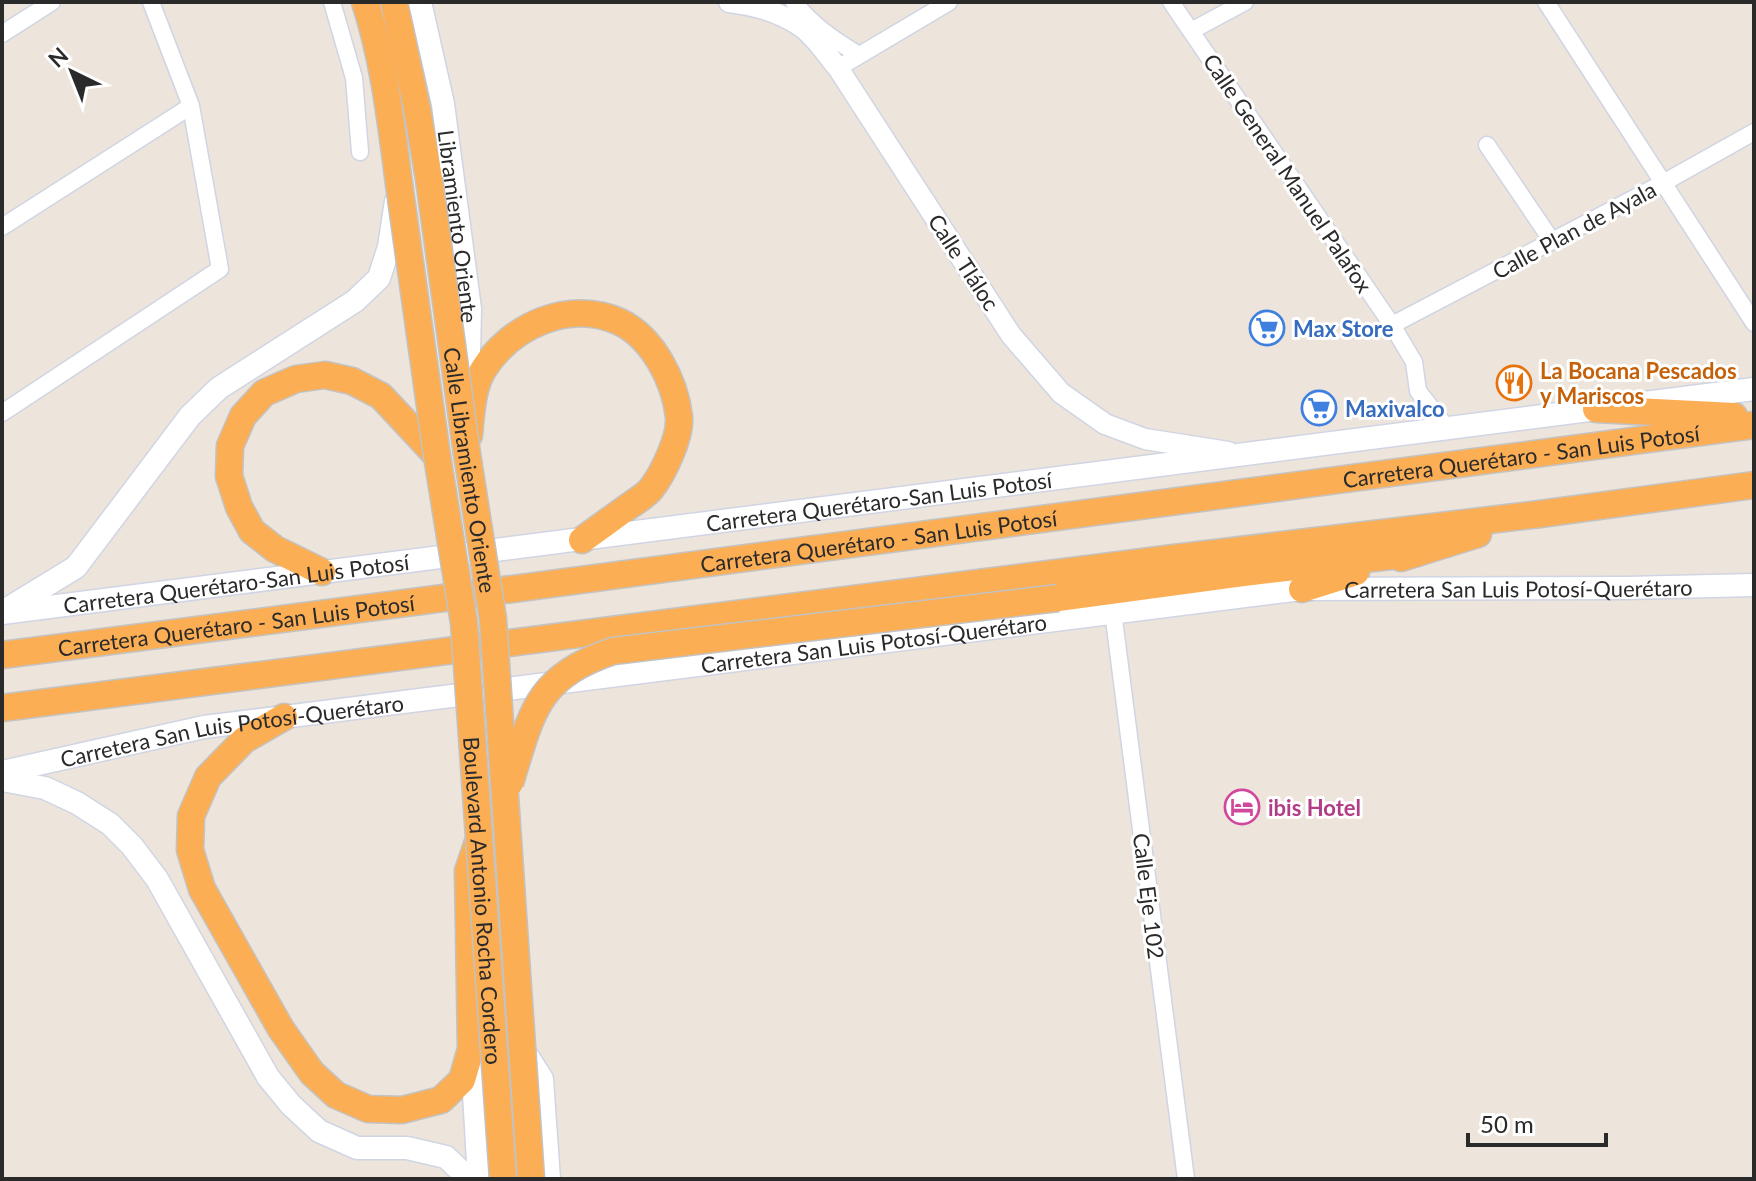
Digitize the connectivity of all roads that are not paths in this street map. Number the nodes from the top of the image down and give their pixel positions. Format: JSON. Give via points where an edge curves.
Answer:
{"nodes":[{"id":1,"x":52,"y":2,"type":"edge"},
{"id":2,"x":151,"y":2,"type":"edge"},
{"id":3,"x":332,"y":2,"type":"edge"},
{"id":4,"x":365,"y":2,"type":"edge"},
{"id":5,"x":394,"y":2,"type":"edge"},
{"id":6,"x":420,"y":2,"type":"edge"},
{"id":7,"x":794,"y":2,"type":"edge"},
{"id":8,"x":949,"y":2,"type":"edge"},
{"id":9,"x":1171,"y":2,"type":"edge"},
{"id":10,"x":1245,"y":2,"type":"edge"},
{"id":11,"x":1546,"y":2,"type":"edge"},
{"id":12,"x":745,"y":3,"type":"edge"},
{"id":13,"x":1191,"y":31,"type":"junction"},
{"id":14,"x":2,"y":34,"type":"edge"},
{"id":15,"x":859,"y":55,"type":"junction"},
{"id":16,"x":838,"y":68,"type":"junction"},
{"id":17,"x":191,"y":106,"type":"junction"},
{"id":18,"x":1754,"y":132,"type":"edge"},
{"id":19,"x":1487,"y":145,"type":"dead end"},
{"id":20,"x":360,"y":152,"type":"dead end"},
{"id":21,"x":429,"y":179,"type":"joint"},
{"id":22,"x":1663,"y":183,"type":"junction"},
{"id":23,"x":399,"y":184,"type":"junction"},
{"id":24,"x":2,"y":227,"type":"edge"},
{"id":25,"x":1552,"y":241,"type":"junction"},
{"id":26,"x":1754,"y":323,"type":"edge"},
{"id":27,"x":1392,"y":325,"type":"junction"},
{"id":28,"x":1754,"y":389,"type":"edge"},
{"id":29,"x":1596,"y":409,"type":"junction"},
{"id":30,"x":2,"y":413,"type":"edge"},
{"id":31,"x":1754,"y":416,"type":"edge"},
{"id":32,"x":1754,"y":425,"type":"edge"},
{"id":33,"x":1447,"y":428,"type":"junction"},
{"id":34,"x":467,"y":454,"type":"junction"},
{"id":35,"x":1248,"y":454,"type":"junction"},
{"id":36,"x":437,"y":456,"type":"junction"},
{"id":37,"x":1754,"y":485,"type":"edge"},
{"id":38,"x":1540,"y":514,"type":"junction"},
{"id":39,"x":582,"y":540,"type":"junction"},
{"id":40,"x":1417,"y":553,"type":"junction"},
{"id":41,"x":322,"y":572,"type":"junction"},
{"id":42,"x":1754,"y":585,"type":"edge"},
{"id":43,"x":1302,"y":589,"type":"junction"},
{"id":44,"x":1113,"y":612,"type":"junction"},
{"id":45,"x":2,"y":613,"type":"edge"},
{"id":46,"x":493,"y":619,"type":"joint"},
{"id":47,"x":464,"y":623,"type":"joint"},
{"id":48,"x":2,"y":655,"type":"edge"},
{"id":49,"x":2,"y":708,"type":"edge"},
{"id":50,"x":284,"y":717,"type":"junction"},
{"id":51,"x":2,"y":772,"type":"edge"},
{"id":52,"x":2,"y":780,"type":"edge"},
{"id":53,"x":504,"y":802,"type":"junction"},
{"id":54,"x":478,"y":842,"type":"junction"},
{"id":55,"x":522,"y":1048,"type":"junction"},
{"id":56,"x":471,"y":1049,"type":"junction"},
{"id":57,"x":467,"y":1179,"type":"edge"},
{"id":58,"x":479,"y":1179,"type":"edge"},
{"id":59,"x":503,"y":1179,"type":"edge"},
{"id":60,"x":531,"y":1179,"type":"edge"},
{"id":61,"x":549,"y":1179,"type":"edge"},
{"id":62,"x":1186,"y":1179,"type":"edge"}],
"edges":[{"from":1,"to":14,"type":"street"},
{"from":2,"to":17,"type":"street"},
{"from":3,"to":20,"type":"street","via":[[354,78]]},
{"from":4,"to":23,"type":"highway","via":[[390,112]]},
{"from":5,"to":21,"type":"highway","name":"Libramiento Oriente"},
{"from":6,"to":34,"type":"main road","name":"Libramiento Oriente","via":[[443,104],[470,309]]},
{"from":7,"to":15,"type":"street","via":[[823,33]]},
{"from":8,"to":15,"type":"street"},
{"from":9,"to":13,"type":"street","name":"Calle General Manuel Palafox"},
{"from":10,"to":13,"type":"street"},
{"from":11,"to":22,"type":"street"},
{"from":12,"to":16,"type":"street","name":"Calle Tláloc","via":[[805,29]]},
{"from":13,"to":27,"type":"street","name":"Calle General Manuel Palafox"},
{"from":15,"to":16,"type":"street"},
{"from":16,"to":35,"type":"street","name":"Calle Tláloc","via":[[1011,335],[1061,393],[1105,424],[1145,439]]},
{"from":17,"to":24,"type":"street"},
{"from":17,"to":30,"type":"street","via":[[220,269]]},
{"from":18,"to":22,"type":"street","name":"Calle Plan de Ayala"},
{"from":19,"to":25,"type":"street"},
{"from":21,"to":34,"type":"highway","name":"Calle Libramiento Oriente","bridge":true},
{"from":22,"to":25,"type":"street","name":"Calle Plan de Ayala"},
{"from":22,"to":26,"type":"street"},
{"from":23,"to":36,"type":"highway","name":"Calle Libramiento Oriente","bridge":true},
{"from":23,"to":45,"type":"main road","via":[[379,278],[355,301],[219,388],[190,416],[76,567]]},
{"from":25,"to":27,"type":"street","name":"Calle Plan de Ayala"},
{"from":27,"to":33,"type":"street","name":"Calle General Manuel Palafox","via":[[1414,362],[1418,391]]},
{"from":28,"to":29,"type":"main road","name":"Carretera Querétaro-San Luis Potosí"},
{"from":29,"to":31,"type":"highway"},
{"from":29,"to":33,"type":"main road","name":"Carretera Querétaro-San Luis Potosí"},
{"from":32,"to":48,"type":"highway","name":"Carretera Querétaro - San Luis Potosí"},
{"from":33,"to":35,"type":"main road","name":"Carretera Querétaro-San Luis Potosí"},
{"from":34,"to":39,"type":"highway","bridge":true,"via":[[482,372],[517,332],[546,318],[583,313],[618,321],[639,334],[670,380],[679,419],[671,454],[650,491]]},
{"from":34,"to":46,"type":"highway","name":"Calle Libramiento Oriente","bridge":true},
{"from":35,"to":39,"type":"main road","name":"Carretera Querétaro-San Luis Potosí"},
{"from":36,"to":41,"type":"highway","via":[[381,396],[352,381],[325,375],[296,379],[264,393],[243,416],[230,446],[229,476],[239,507],[252,531]]},
{"from":36,"to":47,"type":"highway","name":"Calle Libramiento Oriente","bridge":true},
{"from":37,"to":38,"type":"highway"},
{"from":38,"to":40,"type":"highway"},
{"from":38,"to":49,"type":"highway"},
{"from":39,"to":41,"type":"main road","name":"Carretera Querétaro-San Luis Potosí"},
{"from":40,"to":43,"type":"highway"},
{"from":40,"to":53,"type":"highway","bridge":true,"via":[[613,651],[587,659],[542,696]]},
{"from":41,"to":45,"type":"main road","name":"Carretera Querétaro-San Luis Potosí"},
{"from":42,"to":43,"type":"main road","name":"Carretera San Luis Potosí-Querétaro"},
{"from":43,"to":44,"type":"main road","name":"Carretera San Luis Potosí-Querétaro"},
{"from":44,"to":50,"type":"main road","name":"Carretera San Luis Potosí-Querétaro"},
{"from":44,"to":62,"type":"street","name":"Calle Eje 102"},
{"from":46,"to":53,"type":"highway","name":"Boulevard Antonio Rocha Cordero","bridge":true},
{"from":47,"to":54,"type":"highway","name":"Boulevard Antonio Rocha Cordero","bridge":true},
{"from":50,"to":51,"type":"main road","name":"Carretera San Luis Potosí-Querétaro","via":[[204,727]]},
{"from":50,"to":56,"type":"highway","via":[[244,740],[208,777],[191,816],[190,850],[209,902],[281,1029],[312,1073],[336,1095],[368,1109],[402,1110],[441,1100],[462,1080]]},
{"from":52,"to":57,"type":"main road","via":[[45,788],[77,803],[132,846],[157,879],[268,1077],[319,1131],[357,1148],[407,1148],[446,1157]]},
{"from":53,"to":55,"type":"highway","name":"Boulevard Antonio Rocha Cordero","bridge":true},
{"from":54,"to":56,"type":"highway","via":[[468,871]]},
{"from":54,"to":59,"type":"highway","name":"Boulevard Antonio Rocha Cordero","bridge":true},
{"from":55,"to":60,"type":"highway","name":"Boulevard Antonio Rocha Cordero","bridge":true},
{"from":55,"to":61,"type":"main road","name":"Boulevard Antonio Rocha Cordero","via":[[542,1079]]},
{"from":56,"to":58,"type":"main road","name":"Boulevard Antonio Rocha Cordero"}]}
